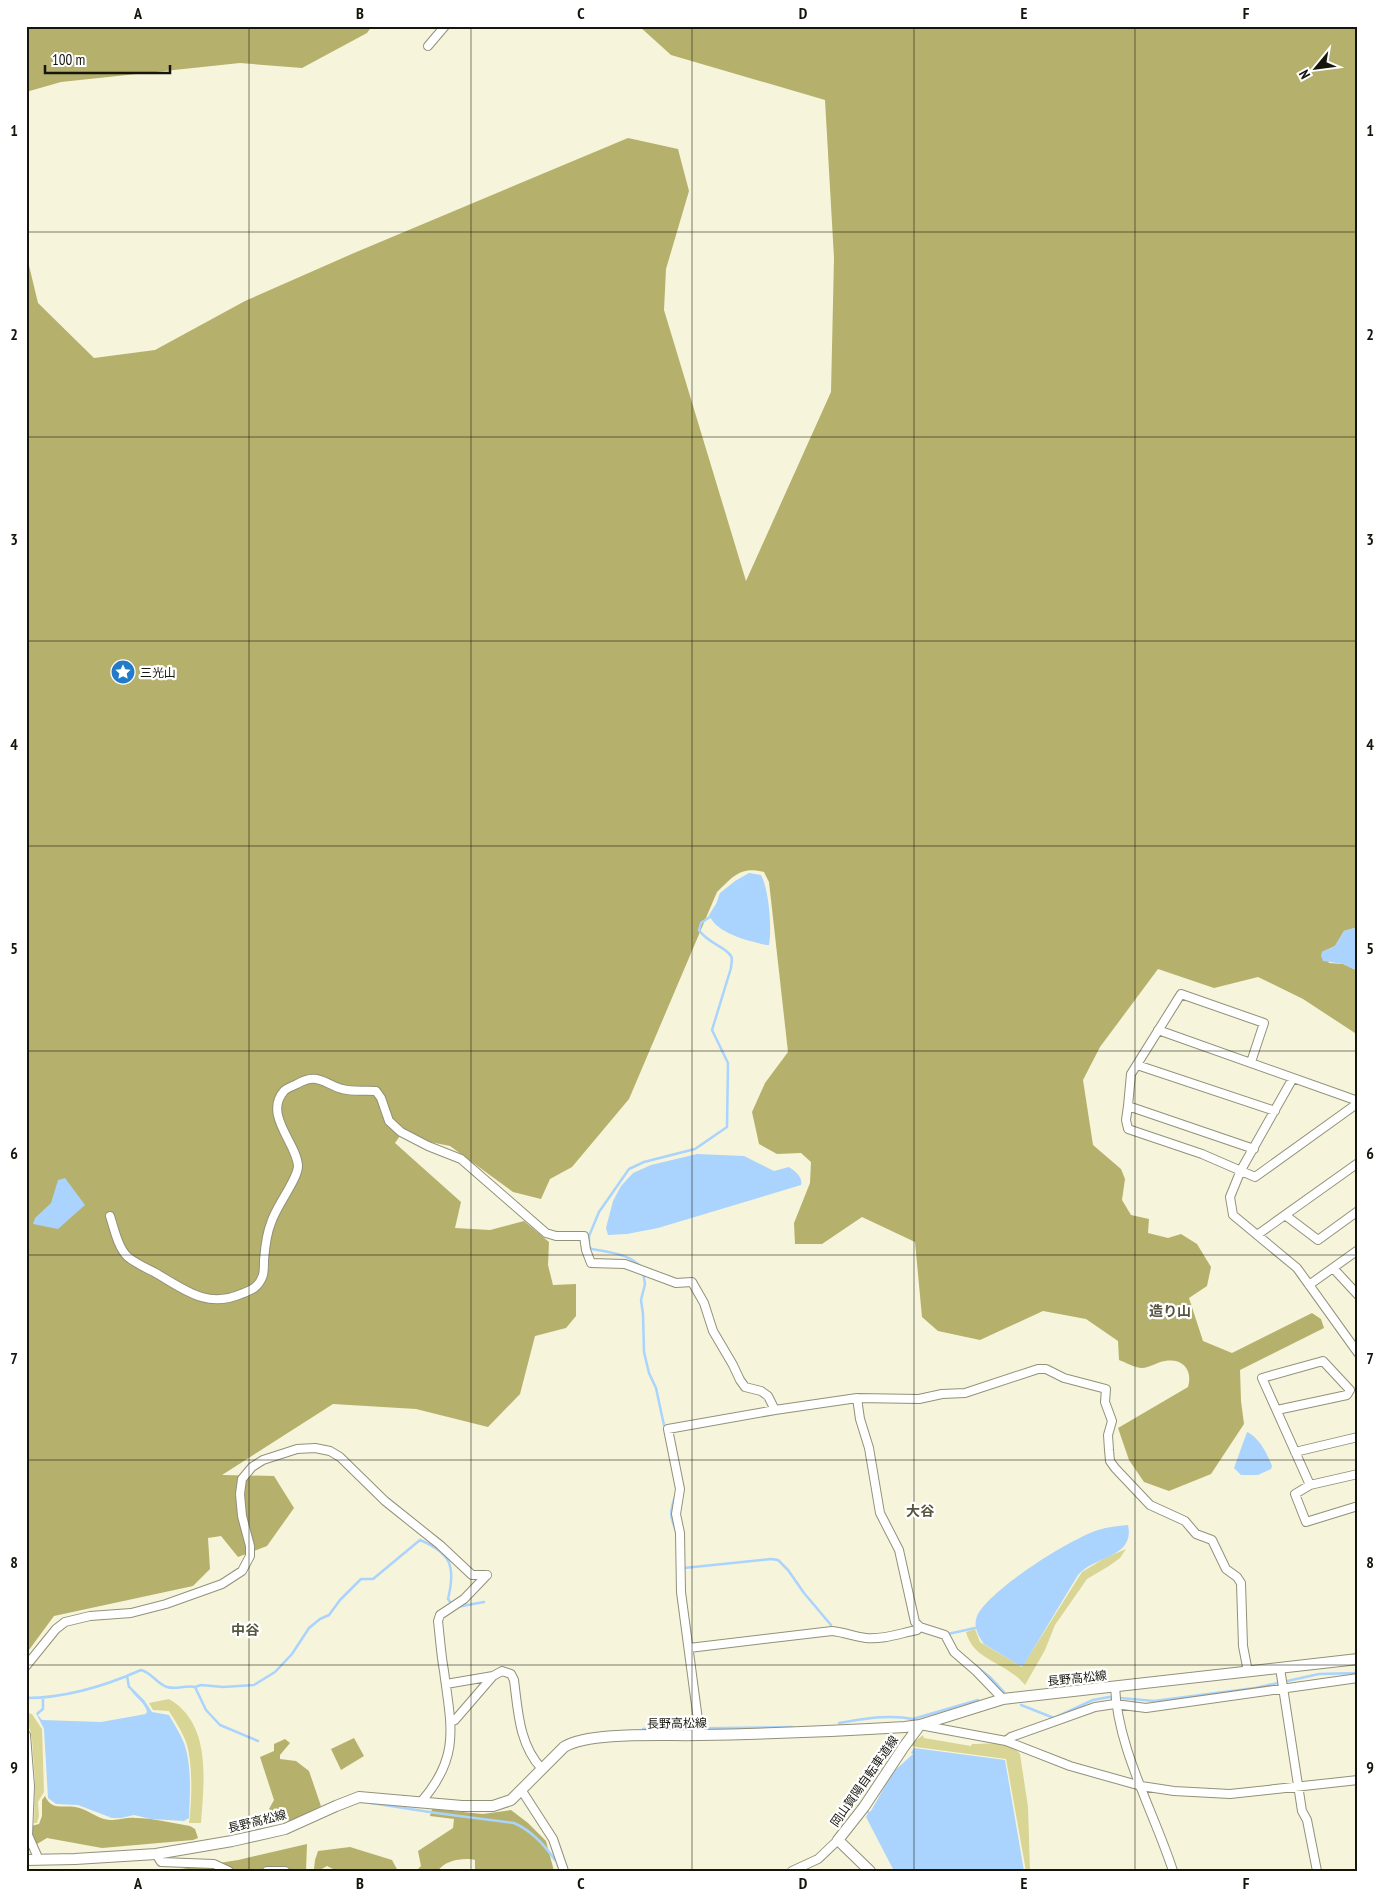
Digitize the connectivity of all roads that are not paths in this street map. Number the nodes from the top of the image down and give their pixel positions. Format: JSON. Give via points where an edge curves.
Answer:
{"nodes":[{"id":1,"x":445,"y":26,"type":"edge"},
{"id":2,"x":428,"y":46,"type":"dead end"},
{"id":3,"x":1158,"y":1030,"type":"junction"},
{"id":4,"x":1251,"y":1062,"type":"junction"},
{"id":5,"x":1137,"y":1065,"type":"junction"},
{"id":6,"x":1293,"y":1078,"type":"junction"},
{"id":7,"x":1358,"y":1102,"type":"edge"},
{"id":8,"x":1128,"y":1106,"type":"junction"},
{"id":9,"x":1275,"y":1111,"type":"junction"},
{"id":10,"x":1254,"y":1149,"type":"junction"},
{"id":11,"x":1358,"y":1163,"type":"edge"},
{"id":12,"x":1241,"y":1170,"type":"junction"},
{"id":13,"x":1358,"y":1211,"type":"edge"},
{"id":14,"x":1285,"y":1215,"type":"junction"},
{"id":15,"x":110,"y":1216,"type":"dead end"},
{"id":16,"x":1257,"y":1235,"type":"junction"},
{"id":17,"x":1358,"y":1250,"type":"edge"},
{"id":18,"x":1333,"y":1268,"type":"junction"},
{"id":19,"x":1309,"y":1285,"type":"junction"},
{"id":20,"x":1358,"y":1295,"type":"edge"},
{"id":21,"x":1358,"y":1353,"type":"edge"},
{"id":22,"x":858,"y":1398,"type":"junction"},
{"id":23,"x":775,"y":1410,"type":"junction"},
{"id":24,"x":1277,"y":1410,"type":"junction"},
{"id":25,"x":1358,"y":1437,"type":"edge"},
{"id":26,"x":1295,"y":1452,"type":"junction"},
{"id":27,"x":1358,"y":1474,"type":"edge"},
{"id":28,"x":1310,"y":1485,"type":"junction"},
{"id":29,"x":1358,"y":1506,"type":"edge"},
{"id":30,"x":920,"y":1627,"type":"junction"},
{"id":31,"x":689,"y":1648,"type":"junction"},
{"id":32,"x":1358,"y":1659,"type":"edge"},
{"id":33,"x":26,"y":1666,"type":"edge"},
{"id":34,"x":1248,"y":1672,"type":"junction"},
{"id":35,"x":493,"y":1676,"type":"junction"},
{"id":36,"x":1358,"y":1678,"type":"edge"},
{"id":37,"x":1282,"y":1679,"type":"junction"},
{"id":38,"x":446,"y":1684,"type":"junction"},
{"id":39,"x":1115,"y":1696,"type":"junction"},
{"id":40,"x":1004,"y":1699,"type":"junction"},
{"id":41,"x":451,"y":1722,"type":"junction"},
{"id":42,"x":920,"y":1725,"type":"junction"},
{"id":43,"x":700,"y":1730,"type":"junction"},
{"id":44,"x":26,"y":1735,"type":"edge"},
{"id":45,"x":1006,"y":1741,"type":"junction"},
{"id":46,"x":542,"y":1769,"type":"junction"},
{"id":47,"x":1358,"y":1780,"type":"edge"},
{"id":48,"x":1141,"y":1786,"type":"junction"},
{"id":49,"x":1298,"y":1787,"type":"junction"},
{"id":50,"x":522,"y":1791,"type":"junction"},
{"id":51,"x":421,"y":1802,"type":"junction"},
{"id":52,"x":838,"y":1840,"type":"junction"},
{"id":53,"x":156,"y":1854,"type":"junction"},
{"id":54,"x":26,"y":1860,"type":"edge"},
{"id":55,"x":39,"y":1860,"type":"junction"},
{"id":56,"x":229,"y":1871,"type":"edge"},
{"id":57,"x":267,"y":1871,"type":"edge"},
{"id":58,"x":285,"y":1871,"type":"edge"},
{"id":59,"x":564,"y":1871,"type":"edge"},
{"id":60,"x":792,"y":1871,"type":"edge"},
{"id":61,"x":870,"y":1871,"type":"edge"},
{"id":62,"x":1174,"y":1871,"type":"edge"},
{"id":63,"x":1317,"y":1871,"type":"edge"}],
"edges":[{"from":1,"to":2,"type":"street"},
{"from":3,"to":4,"type":"street"},
{"from":3,"to":4,"type":"street","via":[[1181,994],[1191,997],[1264,1023]]},
{"from":3,"to":5,"type":"street"},
{"from":4,"to":6,"type":"street"},
{"from":5,"to":8,"type":"street","via":[[1132,1074]]},
{"from":5,"to":9,"type":"street"},
{"from":6,"to":7,"type":"street"},
{"from":6,"to":9,"type":"street"},
{"from":7,"to":12,"type":"street","via":[[1256,1177]]},
{"from":8,"to":10,"type":"street"},
{"from":8,"to":12,"type":"street","via":[[1128,1129]]},
{"from":9,"to":10,"type":"street"},
{"from":10,"to":12,"type":"street"},
{"from":11,"to":14,"type":"street"},
{"from":12,"to":16,"type":"street","via":[[1230,1197],[1233,1215]]},
{"from":13,"to":14,"type":"street","via":[[1318,1240]]},
{"from":14,"to":16,"type":"street"},
{"from":15,"to":23,"type":"street","via":[[128,1257],[195,1296],[221,1300],[255,1289],[264,1273],[270,1223],[297,1175],[297,1160],[282,1130],[278,1113],[279,1100],[285,1090],[306,1078],[317,1078],[342,1088],[376,1091],[389,1121],[400,1132],[461,1159],[546,1234],[584,1236],[592,1263],[624,1264],[676,1283],[692,1282],[740,1380],[745,1386],[768,1396]]},
{"from":16,"to":19,"type":"street","via":[[1296,1268]]},
{"from":17,"to":18,"type":"street"},
{"from":18,"to":19,"type":"street"},
{"from":18,"to":20,"type":"street"},
{"from":19,"to":21,"type":"street"},
{"from":22,"to":23,"type":"street"},
{"from":22,"to":30,"type":"street","via":[[880,1513],[899,1550],[915,1622]]},
{"from":22,"to":34,"type":"street","via":[[919,1399],[965,1393],[1038,1369],[1106,1389],[1105,1402],[1112,1421],[1108,1434],[1110,1461],[1150,1504],[1185,1522],[1196,1534],[1212,1540],[1226,1569],[1238,1577]]},
{"from":23,"to":31,"type":"street","via":[[668,1430],[680,1489],[676,1514]]},
{"from":24,"to":24,"type":"street","via":[[1262,1378],[1323,1361],[1350,1390],[1347,1395]]},
{"from":24,"to":26,"type":"street"},
{"from":25,"to":26,"type":"street"},
{"from":26,"to":28,"type":"street"},
{"from":27,"to":28,"type":"street"},
{"from":28,"to":29,"type":"street","via":[[1295,1494],[1306,1522]]},
{"from":30,"to":31,"type":"street","via":[[879,1638],[832,1631]]},
{"from":30,"to":40,"type":"street","via":[[945,1635],[954,1652]]},
{"from":31,"to":43,"type":"street"},
{"from":32,"to":37,"type":"main road","name":"長野高松線"},
{"from":33,"to":38,"type":"street","via":[[64,1622],[131,1613],[166,1604],[222,1584],[242,1572],[250,1556],[242,1516],[242,1479],[262,1460],[298,1449],[315,1448],[340,1457],[385,1501],[472,1575],[487,1575],[464,1599],[440,1615],[438,1621]]},
{"from":34,"to":37,"type":"main road","name":"長野高松線"},
{"from":34,"to":39,"type":"main road","name":"長野高松線"},
{"from":35,"to":38,"type":"street"},
{"from":35,"to":41,"type":"street"},
{"from":35,"to":46,"type":"street","via":[[502,1671],[511,1674],[524,1742]]},
{"from":36,"to":37,"type":"street"},
{"from":37,"to":39,"type":"street","via":[[1146,1708]]},
{"from":37,"to":49,"type":"street"},
{"from":38,"to":41,"type":"street"},
{"from":39,"to":40,"type":"main road","name":"長野高松線"},
{"from":39,"to":45,"type":"street","via":[[1095,1707],[1011,1736]]},
{"from":39,"to":48,"type":"street","via":[[1119,1721]]},
{"from":40,"to":42,"type":"main road","name":"長野高松線"},
{"from":41,"to":51,"type":"street","via":[[444,1770]]},
{"from":42,"to":43,"type":"main road","name":"長野高松線","via":[[844,1730]]},
{"from":42,"to":45,"type":"street"},
{"from":42,"to":52,"type":"main road","name":"岡山賀陽自転車道線"},
{"from":43,"to":46,"type":"main road","name":"長野高松線","via":[[599,1737],[569,1744]]},
{"from":44,"to":55,"type":"street","via":[[30,1786],[28,1835]]},
{"from":45,"to":48,"type":"street","via":[[1070,1766]]},
{"from":46,"to":50,"type":"main road","name":"長野高松線"},
{"from":47,"to":49,"type":"street"},
{"from":48,"to":49,"type":"street","via":[[1230,1794]]},
{"from":48,"to":62,"type":"street"},
{"from":49,"to":63,"type":"street"},
{"from":50,"to":51,"type":"main road","name":"長野高松線","via":[[511,1800],[493,1806]]},
{"from":50,"to":59,"type":"street","via":[[553,1838]]},
{"from":51,"to":53,"type":"main road","name":"長野高松線","via":[[359,1797],[286,1829]]},
{"from":52,"to":60,"type":"street","via":[[818,1859]]},
{"from":52,"to":61,"type":"main road","name":"岡山賀陽自転車道線"},
{"from":53,"to":55,"type":"main road","name":"長野高松線"},
{"from":53,"to":56,"type":"street","via":[[161,1862],[214,1864]]},
{"from":54,"to":55,"type":"main road","name":"長野高松線"},
{"from":57,"to":58,"type":"street"}]}
